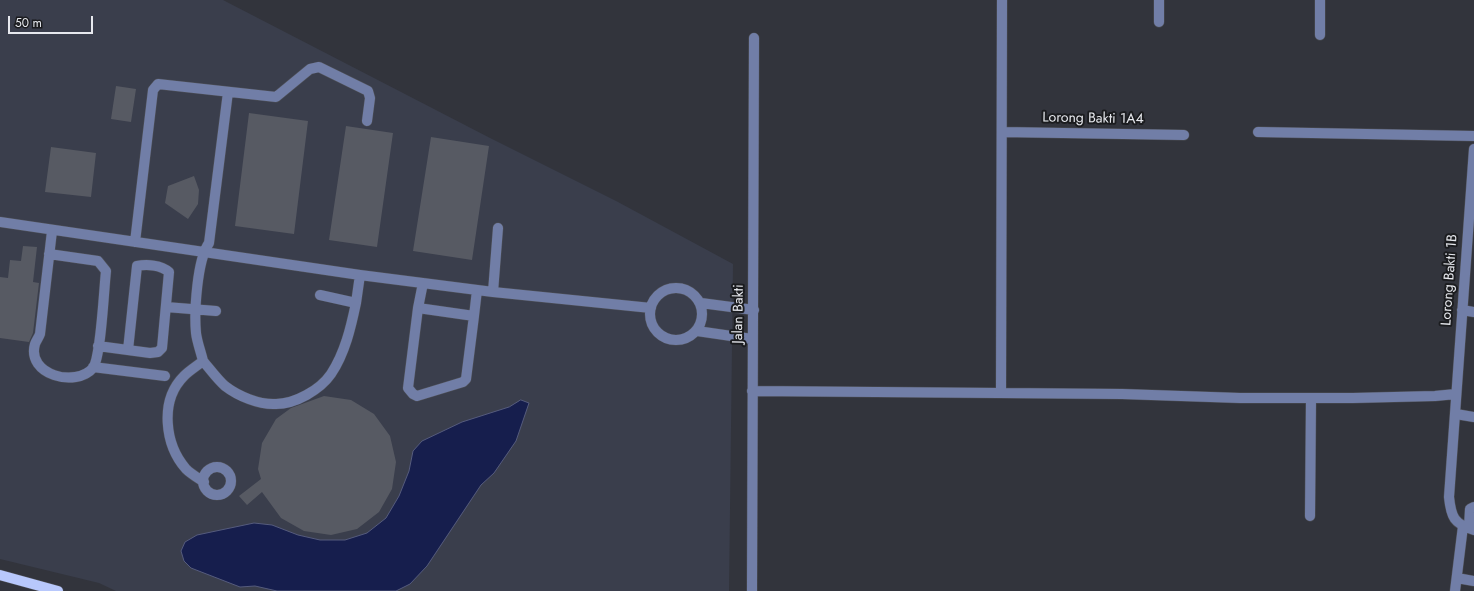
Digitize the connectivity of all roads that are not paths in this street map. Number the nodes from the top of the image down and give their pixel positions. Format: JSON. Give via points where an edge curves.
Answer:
{"nodes":[{"id":1,"x":1002,"y":0,"type":"edge"},
{"id":2,"x":1159,"y":0,"type":"edge"},
{"id":3,"x":1320,"y":0,"type":"edge"},
{"id":4,"x":1159,"y":22,"type":"dead end"},
{"id":5,"x":1320,"y":35,"type":"dead end"},
{"id":6,"x":754,"y":38,"type":"dead end"},
{"id":7,"x":228,"y":92,"type":"junction"},
{"id":8,"x":367,"y":121,"type":"dead end"},
{"id":9,"x":1002,"y":132,"type":"junction"},
{"id":10,"x":1258,"y":132,"type":"dead end"},
{"id":11,"x":1184,"y":135,"type":"dead end"},
{"id":12,"x":1474,"y":136,"type":"edge"},
{"id":13,"x":1474,"y":149,"type":"edge"},
{"id":14,"x":1472,"y":204,"type":"edge"},
{"id":15,"x":0,"y":222,"type":"edge"},
{"id":16,"x":498,"y":228,"type":"dead end"},
{"id":17,"x":52,"y":231,"type":"junction"},
{"id":18,"x":135,"y":242,"type":"junction"},
{"id":19,"x":204,"y":251,"type":"junction"},
{"id":20,"x":49,"y":254,"type":"junction"},
{"id":21,"x":360,"y":275,"type":"junction"},
{"id":22,"x":423,"y":283,"type":"junction"},
{"id":23,"x":477,"y":290,"type":"junction"},
{"id":24,"x":493,"y":292,"type":"junction"},
{"id":25,"x":320,"y":295,"type":"dead end"},
{"id":26,"x":356,"y":303,"type":"junction"},
{"id":27,"x":700,"y":303,"type":"junction"},
{"id":28,"x":166,"y":306,"type":"junction"},
{"id":29,"x":418,"y":308,"type":"junction"},
{"id":30,"x":651,"y":308,"type":"junction"},
{"id":31,"x":195,"y":310,"type":"junction"},
{"id":32,"x":754,"y":310,"type":"junction"},
{"id":33,"x":1462,"y":310,"type":"junction"},
{"id":34,"x":216,"y":312,"type":"dead end"},
{"id":35,"x":1474,"y":312,"type":"edge"},
{"id":36,"x":474,"y":316,"type":"junction"},
{"id":37,"x":697,"y":331,"type":"junction"},
{"id":38,"x":752,"y":339,"type":"junction"},
{"id":39,"x":98,"y":346,"type":"junction"},
{"id":40,"x":128,"y":350,"type":"junction"},
{"id":41,"x":203,"y":360,"type":"junction"},
{"id":42,"x":93,"y":367,"type":"junction"},
{"id":43,"x":165,"y":376,"type":"dead end"},
{"id":44,"x":752,"y":391,"type":"junction"},
{"id":45,"x":1001,"y":393,"type":"junction"},
{"id":46,"x":1456,"y":394,"type":"junction"},
{"id":47,"x":1311,"y":398,"type":"junction"},
{"id":48,"x":1456,"y":414,"type":"junction"},
{"id":49,"x":1474,"y":417,"type":"edge"},
{"id":50,"x":204,"y":482,"type":"dead end"},
{"id":51,"x":1474,"y":508,"type":"edge"},
{"id":52,"x":1310,"y":516,"type":"dead end"},
{"id":53,"x":1468,"y":528,"type":"edge"},
{"id":54,"x":0,"y":575,"type":"edge"},
{"id":55,"x":1457,"y":578,"type":"junction"},
{"id":56,"x":1474,"y":581,"type":"edge"},
{"id":57,"x":58,"y":591,"type":"edge"},
{"id":58,"x":752,"y":591,"type":"edge"},
{"id":59,"x":1455,"y":591,"type":"edge"}],
"edges":[{"from":1,"to":9,"type":"street"},
{"from":2,"to":4,"type":"street"},
{"from":3,"to":5,"type":"street"},
{"from":6,"to":32,"type":"street","name":"Jalan Bakti"},
{"from":7,"to":8,"type":"street","via":[[276,97],[310,69],[319,66],[368,90],[370,98]]},
{"from":7,"to":18,"type":"street","via":[[163,84],[155,86]]},
{"from":7,"to":19,"type":"street","via":[[209,243]]},
{"from":9,"to":11,"type":"street","name":"Lorong Bakti 1A4"},
{"from":9,"to":45,"type":"street"},
{"from":10,"to":12,"type":"street"},
{"from":13,"to":14,"type":"street","name":"Lorong Bakti 1B"},
{"from":14,"to":33,"type":"street","name":"Lorong Bakti 1B"},
{"from":15,"to":17,"type":"street"},
{"from":16,"to":24,"type":"street"},
{"from":17,"to":18,"type":"street"},
{"from":17,"to":20,"type":"street"},
{"from":18,"to":19,"type":"street"},
{"from":19,"to":21,"type":"street"},
{"from":19,"to":31,"type":"street"},
{"from":20,"to":39,"type":"street","via":[[98,261],[103,264],[106,271]]},
{"from":20,"to":42,"type":"street","via":[[40,334],[34,345],[34,355],[42,370],[58,378],[75,377]]},
{"from":21,"to":22,"type":"street"},
{"from":21,"to":26,"type":"street"},
{"from":22,"to":23,"type":"street"},
{"from":22,"to":29,"type":"street"},
{"from":23,"to":24,"type":"street"},
{"from":23,"to":36,"type":"street"},
{"from":24,"to":30,"type":"street"},
{"from":25,"to":26,"type":"street"},
{"from":26,"to":41,"type":"street","via":[[341,355],[330,375],[314,391],[301,398],[276,404],[251,400],[225,386]]},
{"from":27,"to":30,"type":"street","via":[[692,293],[679,287],[669,288],[654,299]]},
{"from":27,"to":32,"type":"street"},
{"from":27,"to":37,"type":"street","via":[[703,313]]},
{"from":28,"to":31,"type":"street"},
{"from":28,"to":40,"type":"street","via":[[162,348],[158,352],[150,353]]},
{"from":28,"to":40,"type":"street","via":[[169,272],[164,268],[137,266]]},
{"from":29,"to":36,"type":"street"},
{"from":29,"to":36,"type":"street","via":[[408,388],[417,396],[466,379]]},
{"from":30,"to":37,"type":"street","via":[[650,317],[653,325],[665,338],[682,340]]},
{"from":31,"to":34,"type":"street"},
{"from":31,"to":41,"type":"street","via":[[196,335]]},
{"from":32,"to":38,"type":"street","name":"Jalan Bakti"},
{"from":33,"to":35,"type":"street"},
{"from":33,"to":46,"type":"street","name":"Lorong Bakti 1B"},
{"from":37,"to":38,"type":"street"},
{"from":38,"to":44,"type":"street","name":"Jalan Bakti"},
{"from":39,"to":40,"type":"street"},
{"from":39,"to":42,"type":"street"},
{"from":41,"to":50,"type":"street","via":[[183,377],[171,396],[168,415],[169,434],[178,457],[187,470]]},
{"from":42,"to":43,"type":"street"},
{"from":44,"to":45,"type":"street"},
{"from":44,"to":58,"type":"street","name":"Jalan Bakti"},
{"from":45,"to":47,"type":"street"},
{"from":46,"to":47,"type":"street"},
{"from":46,"to":48,"type":"street","name":"Lorong Bakti 1B"},
{"from":47,"to":52,"type":"street"},
{"from":48,"to":49,"type":"street"},
{"from":48,"to":53,"type":"street","name":"Lorong Bakti 1B","via":[[1449,497],[1454,520]]},
{"from":51,"to":53,"type":"street","via":[[1470,509]]},
{"from":53,"to":55,"type":"street"},
{"from":54,"to":57,"type":"main road"},
{"from":55,"to":56,"type":"street"},
{"from":55,"to":59,"type":"street"}]}
